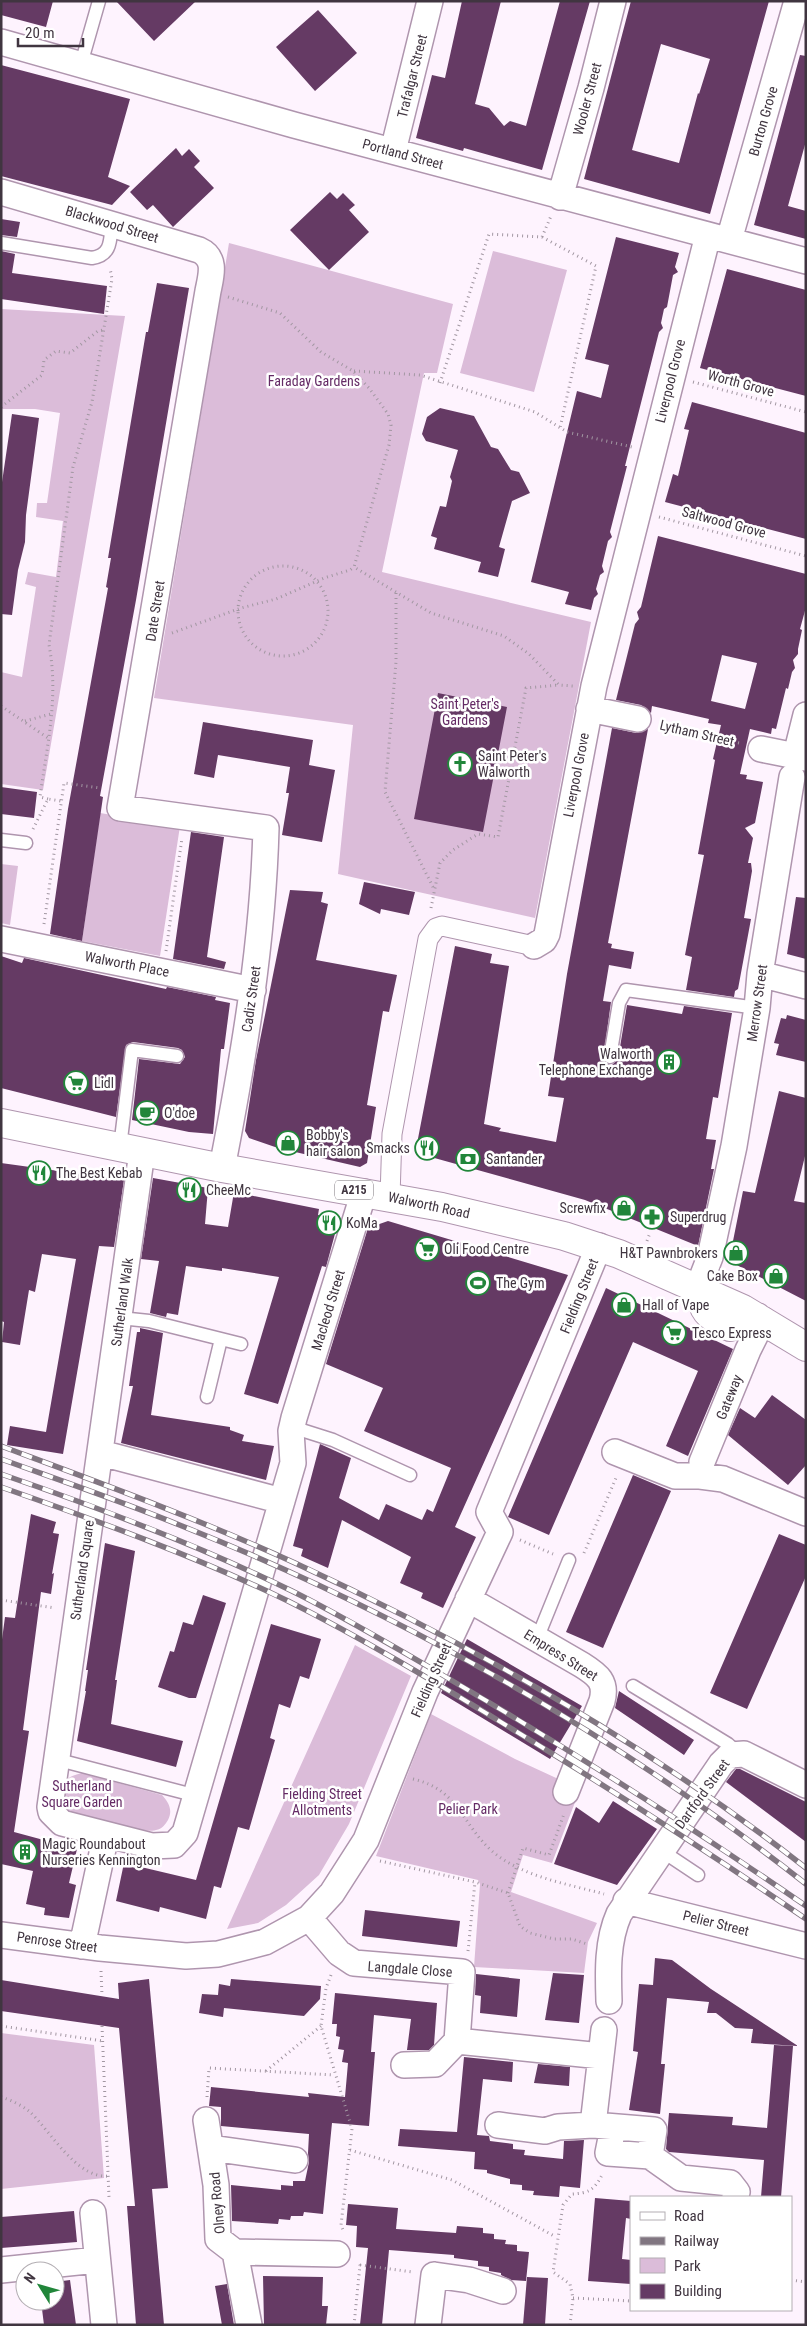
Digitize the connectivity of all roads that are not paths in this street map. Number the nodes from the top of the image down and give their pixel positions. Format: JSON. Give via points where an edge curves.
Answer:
{"nodes":[{"id":1,"x":99,"y":1,"type":"edge"},
{"id":2,"x":430,"y":1,"type":"edge"},
{"id":3,"x":613,"y":1,"type":"edge"},
{"id":4,"x":797,"y":1,"type":"edge"},
{"id":5,"x":1,"y":42,"type":"edge"},
{"id":6,"x":81,"y":64,"type":"junction"},
{"id":7,"x":393,"y":151,"type":"junction"},
{"id":8,"x":1,"y":192,"type":"edge"},
{"id":9,"x":560,"y":197,"type":"junction"},
{"id":10,"x":112,"y":223,"type":"junction"},
{"id":11,"x":718,"y":237,"type":"junction"},
{"id":12,"x":1,"y":243,"type":"edge"},
{"id":13,"x":806,"y":261,"type":"edge"},
{"id":14,"x":210,"y":280,"type":"joint"},
{"id":15,"x":591,"y":698,"type":"junction"},
{"id":16,"x":806,"y":715,"type":"edge"},
{"id":17,"x":638,"y":719,"type":"road end"},
{"id":18,"x":761,"y":749,"type":"road end"},
{"id":19,"x":798,"y":763,"type":"edge"},
{"id":20,"x":266,"y":828,"type":"joint"},
{"id":21,"x":1,"y":840,"type":"edge"},
{"id":22,"x":26,"y":843,"type":"road end"},
{"id":23,"x":1,"y":939,"type":"edge"},
{"id":24,"x":534,"y":946,"type":"joint"},
{"id":25,"x":760,"y":974,"type":"junction"},
{"id":26,"x":806,"y":986,"type":"edge"},
{"id":27,"x":253,"y":990,"type":"junction"},
{"id":28,"x":758,"y":1008,"type":"junction"},
{"id":29,"x":177,"y":1056,"type":"dead end"},
{"id":30,"x":610,"y":1057,"type":"dead end"},
{"id":31,"x":1,"y":1123,"type":"edge"},
{"id":32,"x":131,"y":1150,"type":"junction"},
{"id":33,"x":222,"y":1168,"type":"junction"},
{"id":34,"x":364,"y":1192,"type":"junction"},
{"id":35,"x":390,"y":1197,"type":"junction"},
{"id":36,"x":599,"y":1246,"type":"junction"},
{"id":37,"x":698,"y":1288,"type":"junction"},
{"id":38,"x":120,"y":1318,"type":"junction"},
{"id":39,"x":760,"y":1319,"type":"junction"},
{"id":40,"x":221,"y":1339,"type":"junction"},
{"id":41,"x":241,"y":1344,"type":"dead end"},
{"id":42,"x":806,"y":1347,"type":"edge"},
{"id":43,"x":207,"y":1397,"type":"dead end"},
{"id":44,"x":292,"y":1427,"type":"junction"},
{"id":45,"x":101,"y":1453,"type":"junction"},
{"id":46,"x":620,"y":1454,"type":"road end"},
{"id":47,"x":701,"y":1469,"type":"junction"},
{"id":48,"x":410,"y":1475,"type":"dead end"},
{"id":49,"x":282,"y":1501,"type":"junction"},
{"id":50,"x":806,"y":1514,"type":"edge"},
{"id":51,"x":569,"y":1560,"type":"road end"},
{"id":52,"x":468,"y":1600,"type":"junction"},
{"id":53,"x":536,"y":1639,"type":"junction"},
{"id":54,"x":633,"y":1686,"type":"dead end"},
{"id":55,"x":738,"y":1753,"type":"junction"},
{"id":56,"x":55,"y":1759,"type":"junction"},
{"id":57,"x":806,"y":1785,"type":"edge"},
{"id":58,"x":566,"y":1792,"type":"road end"},
{"id":59,"x":197,"y":1796,"type":"junction"},
{"id":60,"x":106,"y":1836,"type":"junction"},
{"id":61,"x":662,"y":1851,"type":"junction"},
{"id":62,"x":698,"y":1874,"type":"dead end"},
{"id":63,"x":626,"y":1901,"type":"junction"},
{"id":64,"x":309,"y":1918,"type":"junction"},
{"id":65,"x":1,"y":1935,"type":"edge"},
{"id":66,"x":82,"y":1946,"type":"junction"},
{"id":67,"x":806,"y":1946,"type":"edge"},
{"id":68,"x":113,"y":1949,"type":"joint"},
{"id":69,"x":608,"y":2002,"type":"dead end"},
{"id":70,"x":604,"y":2030,"type":"dead end"},
{"id":71,"x":456,"y":2041,"type":"junction"},
{"id":72,"x":601,"y":2056,"type":"junction"},
{"id":73,"x":404,"y":2065,"type":"dead end"},
{"id":74,"x":206,"y":2120,"type":"road end"},
{"id":75,"x":498,"y":2125,"type":"dead end"},
{"id":76,"x":603,"y":2126,"type":"junction"},
{"id":77,"x":211,"y":2148,"type":"junction"},
{"id":78,"x":650,"y":2156,"type":"junction"},
{"id":79,"x":295,"y":2160,"type":"dead end"},
{"id":80,"x":690,"y":2188,"type":"edge"},
{"id":81,"x":735,"y":2196,"type":"edge"},
{"id":82,"x":93,"y":2213,"type":"road end"},
{"id":83,"x":346,"y":2251,"type":"road end"},
{"id":84,"x":235,"y":2252,"type":"junction"},
{"id":85,"x":97,"y":2260,"type":"junction"},
{"id":86,"x":1,"y":2270,"type":"edge"},
{"id":87,"x":503,"y":2291,"type":"dead end"},
{"id":88,"x":104,"y":2325,"type":"edge"},
{"id":89,"x":249,"y":2325,"type":"edge"},
{"id":90,"x":428,"y":2325,"type":"edge"}],
"edges":[{"from":1,"to":6,"type":"lane"},
{"from":2,"to":7,"type":"street","name":"Trafalgar Street"},
{"from":3,"to":9,"type":"street","name":"Wooler Street"},
{"from":4,"to":11,"type":"street","name":"Burton Grove"},
{"from":5,"to":6,"type":"street","name":"Portland Street"},
{"from":6,"to":7,"type":"street","name":"Portland Street","via":[[294,126]]},
{"from":7,"to":9,"type":"street","name":"Portland Street"},
{"from":8,"to":10,"type":"street","name":"Blackwood Street"},
{"from":9,"to":11,"type":"street","name":"Portland Street"},
{"from":10,"to":12,"type":"lane","via":[[108,250],[102,256],[92,258]]},
{"from":10,"to":14,"type":"street","name":"Blackwood Street","via":[[199,250],[208,256]]},
{"from":11,"to":13,"type":"street","name":"Portland Street"},
{"from":11,"to":15,"type":"street","name":"Liverpool Grove","via":[[671,376]]},
{"from":14,"to":20,"type":"street","name":"Date Street","via":[[120,808]]},
{"from":15,"to":17,"type":"street"},
{"from":15,"to":24,"type":"street","name":"Liverpool Grove","via":[[547,934]]},
{"from":16,"to":19,"type":"street","name":"Merrow Street"},
{"from":18,"to":19,"type":"street"},
{"from":19,"to":25,"type":"street","name":"Merrow Street"},
{"from":20,"to":27,"type":"street","name":"Cadiz Street","via":[[262,920]]},
{"from":21,"to":22,"type":"lane"},
{"from":23,"to":27,"type":"street","name":"Walworth Place"},
{"from":24,"to":35,"type":"street","name":"Liverpool Grove","via":[[442,926],[436,928],[428,940],[392,1134]]},
{"from":25,"to":26,"type":"street"},
{"from":25,"to":28,"type":"street","name":"Merrow Street"},
{"from":27,"to":33,"type":"street","name":"Cadiz Street"},
{"from":28,"to":30,"type":"lane","via":[[626,990],[619,1003]]},
{"from":28,"to":37,"type":"street","name":"Merrow Street","via":[[734,1146],[710,1257]]},
{"from":29,"to":32,"type":"lane","via":[[132,1050]]},
{"from":31,"to":32,"type":"main road","name":"Walworth Road","number":"A215"},
{"from":32,"to":33,"type":"main road","name":"Walworth Road","number":"A215"},
{"from":32,"to":38,"type":"street","name":"Sutherland Walk"},
{"from":33,"to":34,"type":"main road","name":"Walworth Road","number":"A215"},
{"from":34,"to":35,"type":"main road","name":"Walworth Road","number":"A215"},
{"from":34,"to":44,"type":"street","name":"Macleod Street"},
{"from":35,"to":36,"type":"main road","name":"Walworth Road","number":"A215"},
{"from":36,"to":37,"type":"main road","name":"Walworth Road","number":"A215"},
{"from":36,"to":52,"type":"street","name":"Fielding Street","via":[[489,1512],[500,1532]]},
{"from":37,"to":39,"type":"main road","name":"Walworth Road","number":"A215"},
{"from":38,"to":40,"type":"lane"},
{"from":38,"to":45,"type":"street","name":"Sutherland Walk"},
{"from":39,"to":42,"type":"main road","name":"Walworth Road","number":"A215"},
{"from":39,"to":47,"type":"street","name":"Gateway"},
{"from":40,"to":41,"type":"lane"},
{"from":40,"to":43,"type":"lane"},
{"from":44,"to":48,"type":"lane","via":[[333,1440]]},
{"from":44,"to":49,"type":"street","name":"Sutherland Square","via":[[294,1458]]},
{"from":45,"to":49,"type":"street"},
{"from":45,"to":56,"type":"street","name":"Sutherland Square"},
{"from":46,"to":47,"type":"street","via":[[676,1476]]},
{"from":47,"to":50,"type":"street"},
{"from":49,"to":59,"type":"street","name":"Sutherland Square"},
{"from":51,"to":53,"type":"lane"},
{"from":52,"to":53,"type":"street","name":"Empress Street"},
{"from":52,"to":64,"type":"street","name":"Fielding Street","via":[[390,1774],[366,1840],[332,1893]]},
{"from":53,"to":58,"type":"street","name":"Empress Street","via":[[591,1670],[604,1686],[602,1701]]},
{"from":54,"to":55,"type":"lane"},
{"from":55,"to":57,"type":"street","name":"Dartford Street"},
{"from":55,"to":61,"type":"street","name":"Dartford Street","via":[[730,1755],[721,1764]]},
{"from":56,"to":59,"type":"lane"},
{"from":56,"to":60,"type":"street","name":"Sutherland Square","via":[[51,1812],[62,1823]]},
{"from":59,"to":60,"type":"street","name":"Sutherland Square","via":[[185,1833],[174,1845],[152,1846]]},
{"from":60,"to":66,"type":"street"},
{"from":61,"to":62,"type":"lane"},
{"from":61,"to":63,"type":"street","name":"Dartford Street"},
{"from":63,"to":67,"type":"street","name":"Pelier Street"},
{"from":63,"to":69,"type":"street","via":[[615,1922],[609,1951]]},
{"from":64,"to":68,"type":"street","name":"Fielding Street","via":[[266,1942],[218,1954],[186,1956]]},
{"from":64,"to":71,"type":"street","name":"Langdale Close","via":[[339,1953],[354,1963],[462,1972]]},
{"from":65,"to":66,"type":"street","name":"Penrose Street"},
{"from":66,"to":68,"type":"street","name":"Penrose Street"},
{"from":70,"to":72,"type":"street"},
{"from":71,"to":72,"type":"street"},
{"from":71,"to":73,"type":"street","via":[[435,2064]]},
{"from":72,"to":76,"type":"street"},
{"from":74,"to":77,"type":"street","name":"Olney Road"},
{"from":75,"to":76,"type":"street","via":[[545,2131],[558,2126]]},
{"from":76,"to":78,"type":"street","via":[[608,2153]]},
{"from":76,"to":78,"type":"street","via":[[654,2130]]},
{"from":77,"to":79,"type":"street"},
{"from":77,"to":84,"type":"street","name":"Olney Road","via":[[218,2239]]},
{"from":78,"to":80,"type":"street"},
{"from":80,"to":81,"type":"street","via":[[730,2183],[737,2192]]},
{"from":82,"to":85,"type":"street"},
{"from":83,"to":84,"type":"street","name":"Olney Road"},
{"from":84,"to":89,"type":"street","name":"Olney Road"},
{"from":85,"to":86,"type":"street"},
{"from":85,"to":88,"type":"street"},
{"from":87,"to":90,"type":"street","via":[[469,2280],[434,2275]]}]}
